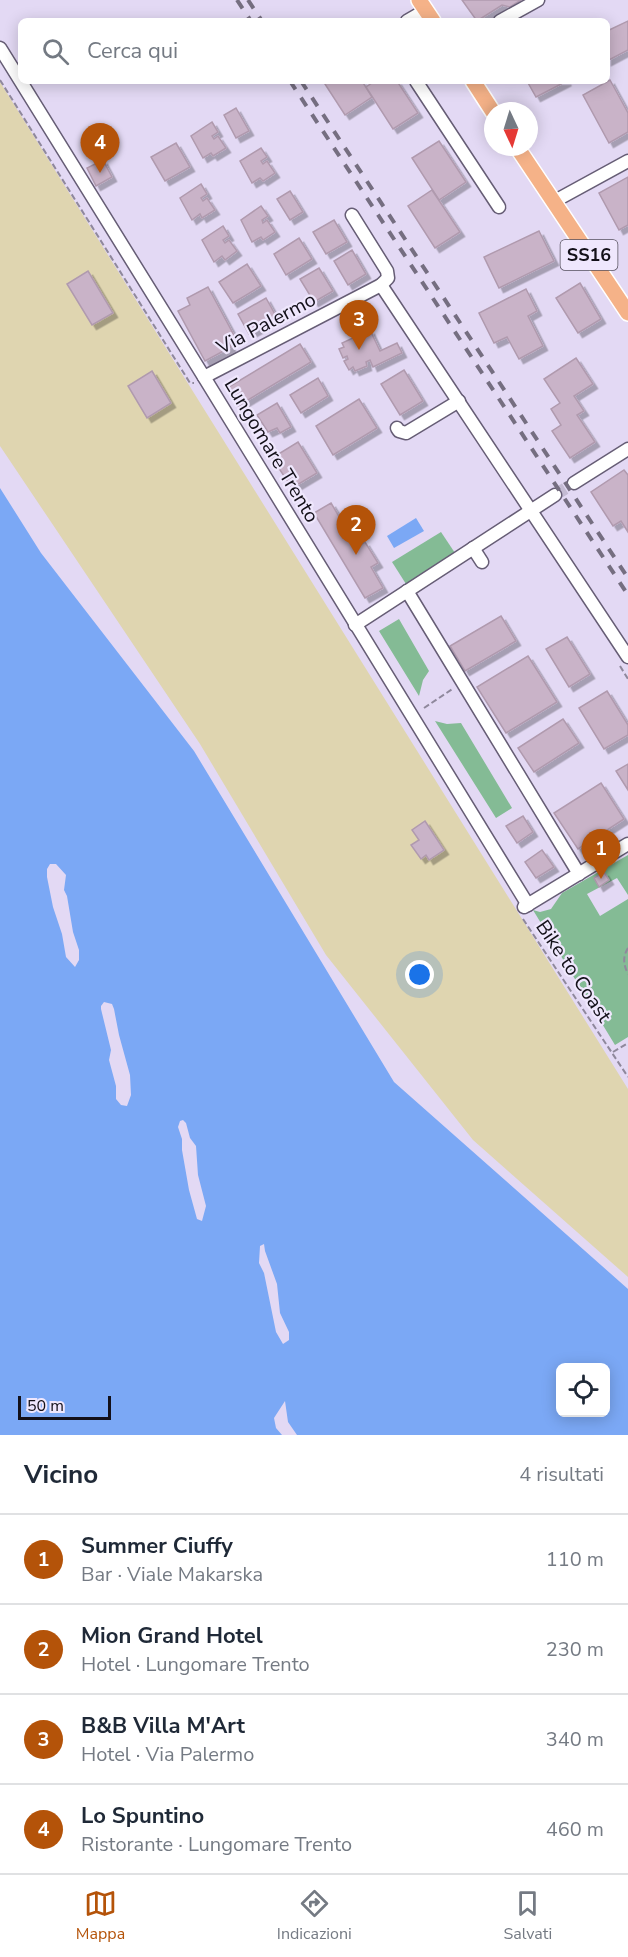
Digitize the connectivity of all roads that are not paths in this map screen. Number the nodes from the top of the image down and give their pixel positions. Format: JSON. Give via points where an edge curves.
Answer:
{"nodes":[{"id":1,"x":538,"y":0,"type":"edge"},
{"id":2,"x":426,"y":10,"type":"edge"},
{"id":3,"x":412,"y":18,"type":"edge"},
{"id":4,"x":505,"y":18,"type":"edge"},
{"id":5,"x":0,"y":48,"type":"edge"},
{"id":6,"x":18,"y":78,"type":"edge"},
{"id":7,"x":22,"y":84,"type":"edge"},
{"id":8,"x":418,"y":84,"type":"edge"},
{"id":9,"x":475,"y":84,"type":"edge"},
{"id":10,"x":487,"y":102,"type":"edge"},
{"id":11,"x":522,"y":156,"type":"edge"},
{"id":12,"x":628,"y":161,"type":"edge"},
{"id":13,"x":553,"y":202,"type":"junction"},
{"id":14,"x":499,"y":207,"type":"dead end"},
{"id":15,"x":352,"y":215,"type":"dead end"},
{"id":16,"x":381,"y":285,"type":"junction"},
{"id":17,"x":627,"y":310,"type":"edge"},
{"id":18,"x":199,"y":380,"type":"junction"},
{"id":19,"x":459,"y":401,"type":"junction"},
{"id":20,"x":397,"y":428,"type":"dead end"},
{"id":21,"x":628,"y":449,"type":"edge"},
{"id":22,"x":574,"y":483,"type":"tunnel mouth"},
{"id":23,"x":555,"y":495,"type":"tunnel mouth"},
{"id":24,"x":531,"y":510,"type":"junction"},
{"id":25,"x":473,"y":548,"type":"junction"},
{"id":26,"x":482,"y":561,"type":"dead end"},
{"id":27,"x":406,"y":591,"type":"junction"},
{"id":28,"x":355,"y":625,"type":"junction"},
{"id":29,"x":628,"y":657,"type":"edge"},
{"id":30,"x":628,"y":844,"type":"edge"},
{"id":31,"x":579,"y":874,"type":"junction"}],
"edges":[{"from":1,"to":4,"type":"street"},
{"from":2,"to":3,"type":"street"},
{"from":5,"to":6,"type":"street","name":"Lungomare Trento"},
{"from":7,"to":18,"type":"street","name":"Lungomare Trento"},
{"from":8,"to":14,"type":"street"},
{"from":9,"to":10,"type":"main road"},
{"from":11,"to":13,"type":"main road","number":"SS16"},
{"from":12,"to":13,"type":"street"},
{"from":13,"to":17,"type":"main road","number":"SS16"},
{"from":15,"to":16,"type":"street","via":[[387,271],[388,278]]},
{"from":16,"to":18,"type":"street","name":"Via Palermo"},
{"from":16,"to":19,"type":"street"},
{"from":18,"to":28,"type":"street","name":"Lungomare Trento"},
{"from":19,"to":20,"type":"street","via":[[406,433]]},
{"from":19,"to":24,"type":"street"},
{"from":21,"to":22,"type":"street"},
{"from":23,"to":24,"type":"street"},
{"from":24,"to":25,"type":"street"},
{"from":24,"to":29,"type":"street"},
{"from":25,"to":26,"type":"street"},
{"from":25,"to":27,"type":"street"},
{"from":27,"to":28,"type":"street"},
{"from":27,"to":31,"type":"street"},
{"from":28,"to":31,"type":"street","name":"Lungomare Trento","via":[[523,908]]},
{"from":30,"to":31,"type":"street"}]}
